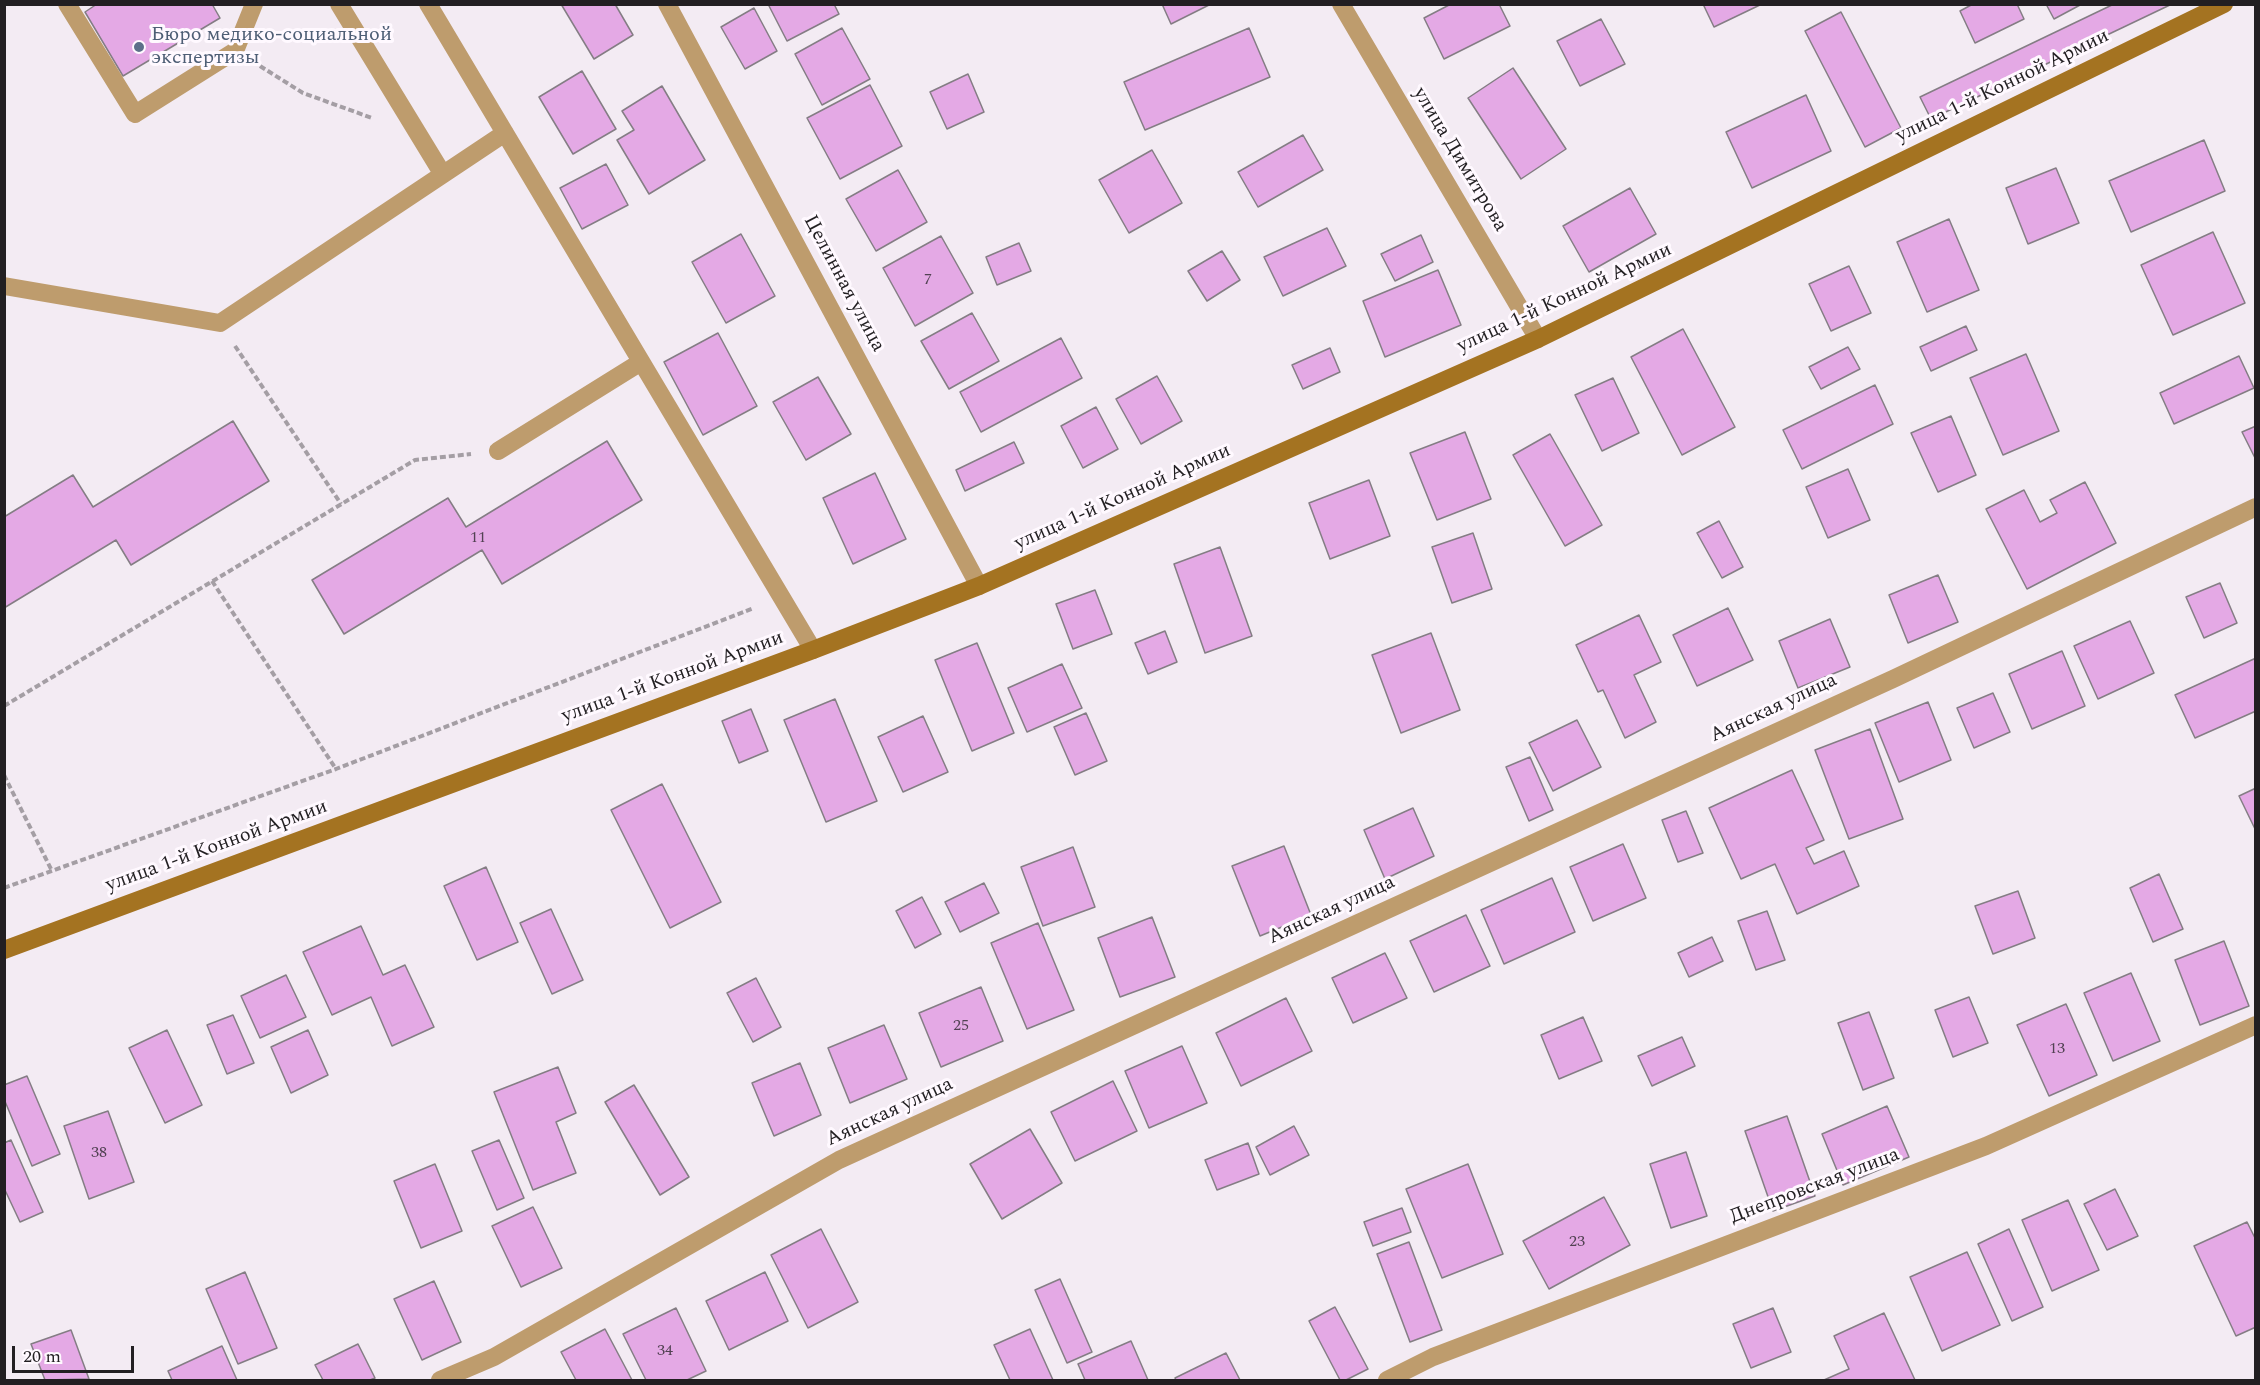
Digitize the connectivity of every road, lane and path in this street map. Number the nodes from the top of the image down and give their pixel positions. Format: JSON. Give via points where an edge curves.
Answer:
{"nodes":[{"id":1,"x":67,"y":4,"type":"edge"},
{"id":2,"x":254,"y":4,"type":"edge"},
{"id":3,"x":339,"y":4,"type":"edge"},
{"id":4,"x":428,"y":4,"type":"edge"},
{"id":5,"x":667,"y":4,"type":"edge"},
{"id":6,"x":1341,"y":4,"type":"edge"},
{"id":7,"x":2224,"y":4,"type":"edge"},
{"id":8,"x":235,"y":51,"type":"junction"},
{"id":9,"x":505,"y":133,"type":"junction"},
{"id":10,"x":418,"y":134,"type":"junction"},
{"id":11,"x":442,"y":173,"type":"junction"},
{"id":12,"x":4,"y":286,"type":"edge"},
{"id":13,"x":220,"y":323,"type":"junction"},
{"id":14,"x":1538,"y":339,"type":"junction"},
{"id":15,"x":641,"y":362,"type":"junction"},
{"id":16,"x":498,"y":451,"type":"joint"},
{"id":17,"x":340,"y":504,"type":"junction"},
{"id":18,"x":2256,"y":507,"type":"edge"},
{"id":19,"x":212,"y":581,"type":"junction"},
{"id":20,"x":979,"y":586,"type":"junction"},
{"id":21,"x":782,"y":598,"type":"junction"},
{"id":22,"x":813,"y":650,"type":"junction"},
{"id":23,"x":4,"y":706,"type":"edge"},
{"id":24,"x":336,"y":770,"type":"junction"},
{"id":25,"x":4,"y":775,"type":"edge"},
{"id":26,"x":52,"y":871,"type":"junction"},
{"id":27,"x":4,"y":888,"type":"edge"},
{"id":28,"x":4,"y":950,"type":"edge"},
{"id":29,"x":2256,"y":1025,"type":"edge"},
{"id":30,"x":440,"y":1380,"type":"edge"},
{"id":31,"x":1387,"y":1380,"type":"edge"}],
"edges":[{"from":1,"to":8,"type":"street","via":[[135,114]]},
{"from":2,"to":8,"type":"street"},
{"from":3,"to":10,"type":"street"},
{"from":4,"to":9,"type":"street"},
{"from":5,"to":20,"type":"street","name":"Целинная улица"},
{"from":6,"to":14,"type":"street","name":"улица Димитрова"},
{"from":7,"to":14,"type":"street","name":"улица 1-й Конной Армии"},
{"from":8,"to":10,"type":"path","via":[[303,93]]},
{"from":9,"to":11,"type":"street"},
{"from":9,"to":15,"type":"street"},
{"from":10,"to":11,"type":"street"},
{"from":11,"to":13,"type":"street"},
{"from":12,"to":13,"type":"street"},
{"from":13,"to":17,"type":"path"},
{"from":14,"to":20,"type":"street","name":"улица 1-й Конной Армии"},
{"from":15,"to":16,"type":"street"},
{"from":15,"to":21,"type":"street"},
{"from":16,"to":17,"type":"path","via":[[415,460]]},
{"from":17,"to":19,"type":"path"},
{"from":18,"to":30,"type":"street","name":"Аянская улица","via":[[1893,679],[839,1160],[494,1357]]},
{"from":19,"to":23,"type":"path"},
{"from":19,"to":24,"type":"path"},
{"from":20,"to":22,"type":"street","name":"улица 1-й Конной Армии"},
{"from":21,"to":22,"type":"street"},
{"from":21,"to":24,"type":"path"},
{"from":22,"to":28,"type":"street","name":"улица 1-й Конной Армии"},
{"from":24,"to":26,"type":"path"},
{"from":25,"to":26,"type":"path"},
{"from":26,"to":27,"type":"path"},
{"from":29,"to":31,"type":"street","name":"Днепровская улица","via":[[1986,1146],[1433,1357]]}]}
